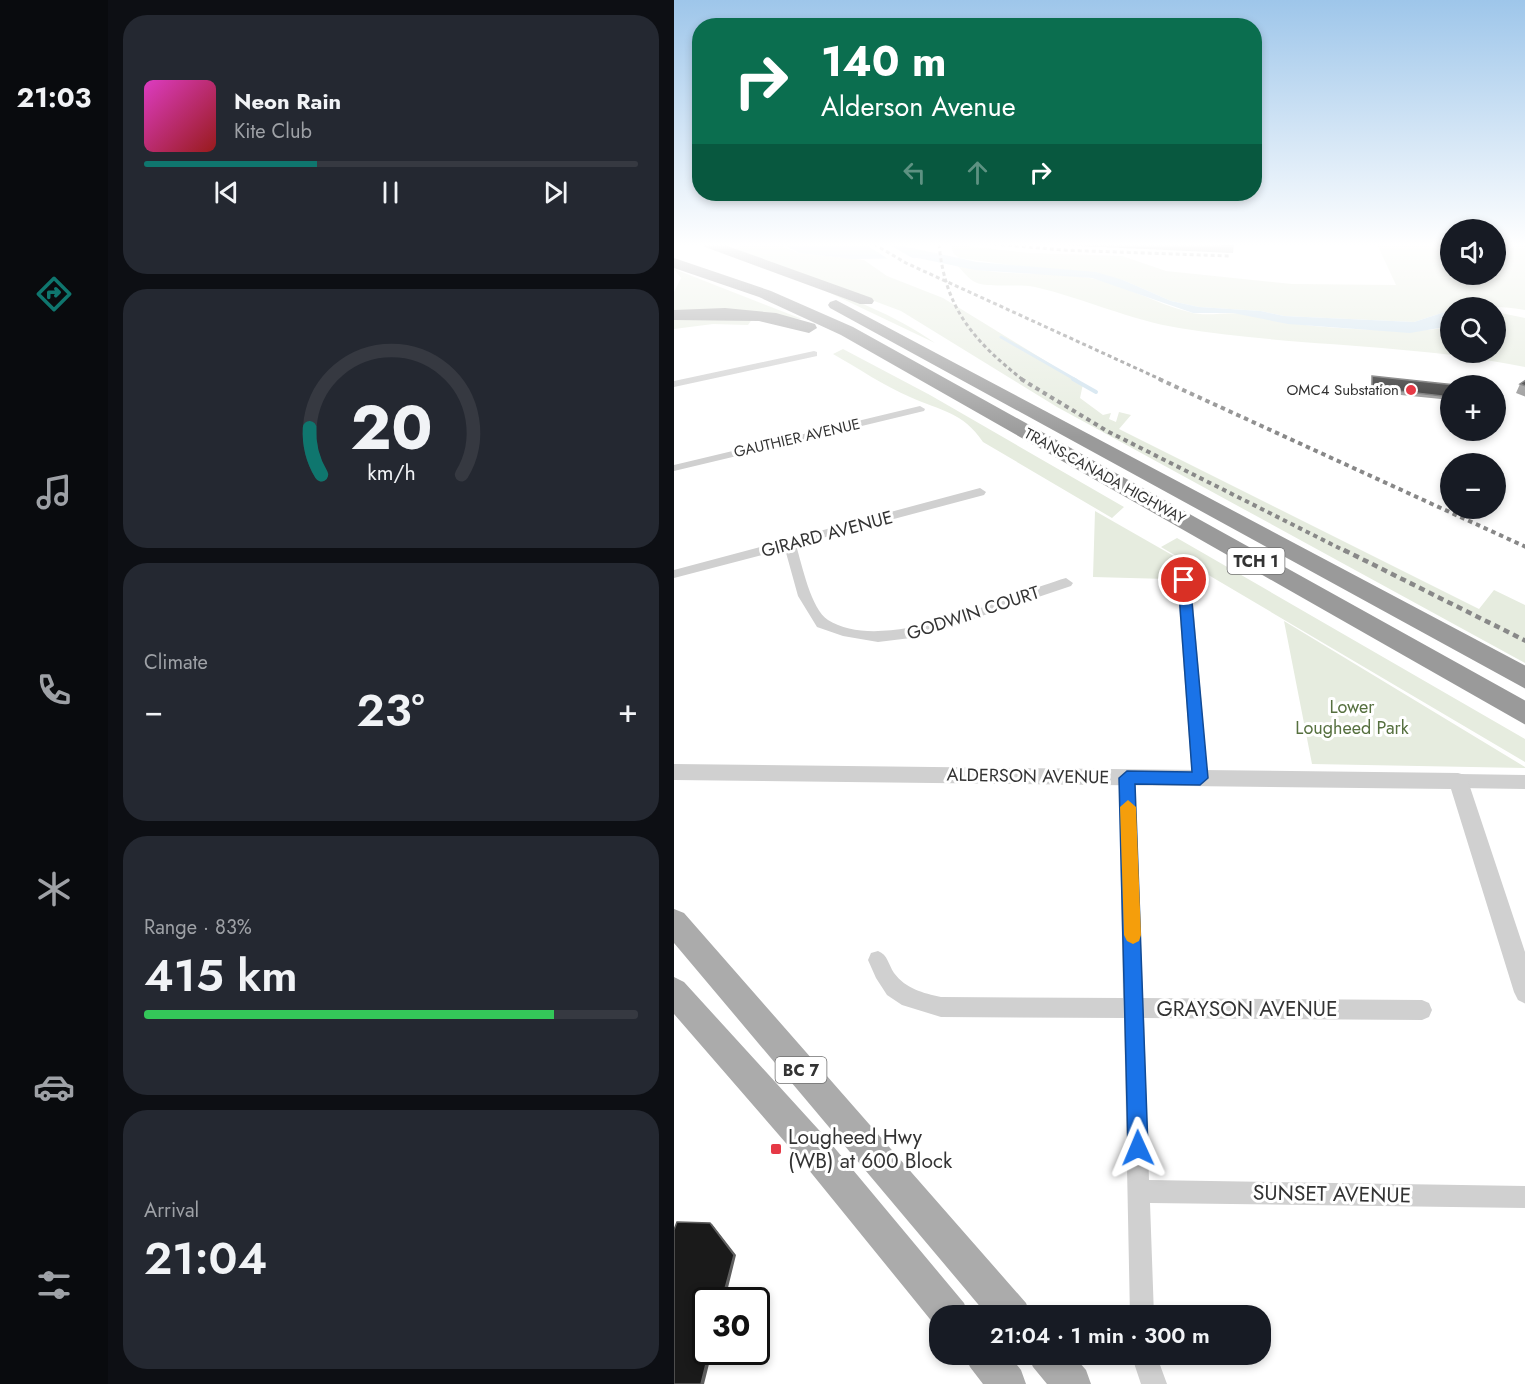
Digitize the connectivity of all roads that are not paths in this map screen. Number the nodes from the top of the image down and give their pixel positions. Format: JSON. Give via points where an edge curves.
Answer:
{"nodes":[{"id":1,"x":799,"y":309,"type":"edge"},
{"id":2,"x":842,"y":309,"type":"edge"},
{"id":3,"x":674,"y":315,"type":"edge"},
{"id":4,"x":945,"y":344,"type":"dead end"},
{"id":5,"x":814,"y":354,"type":"dead end"},
{"id":6,"x":674,"y":384,"type":"edge"},
{"id":7,"x":920,"y":409,"type":"dead end"},
{"id":8,"x":986,"y":409,"type":"junction"},
{"id":9,"x":1066,"y":429,"type":"junction"},
{"id":10,"x":674,"y":468,"type":"edge"},
{"id":11,"x":980,"y":492,"type":"dead end"},
{"id":12,"x":790,"y":545,"type":"junction"},
{"id":13,"x":674,"y":574,"type":"edge"},
{"id":14,"x":1184,"y":580,"type":"dead end"},
{"id":15,"x":1066,"y":583,"type":"dead end"},
{"id":16,"x":1526,"y":679,"type":"edge"},
{"id":17,"x":1526,"y":714,"type":"edge"},
{"id":18,"x":674,"y":772,"type":"edge"},
{"id":19,"x":1127,"y":778,"type":"junction"},
{"id":20,"x":1200,"y":778,"type":"junction"},
{"id":21,"x":1458,"y":781,"type":"junction"},
{"id":22,"x":1526,"y":782,"type":"edge"},
{"id":23,"x":674,"y":922,"type":"edge"},
{"id":24,"x":878,"y":960,"type":"dead end"},
{"id":25,"x":674,"y":992,"type":"edge"},
{"id":26,"x":1526,"y":992,"type":"edge"},
{"id":27,"x":1135,"y":1008,"type":"junction"},
{"id":28,"x":1422,"y":1010,"type":"dead end"},
{"id":29,"x":1139,"y":1191,"type":"junction"},
{"id":30,"x":1526,"y":1197,"type":"edge"},
{"id":31,"x":942,"y":1305,"type":"edge"},
{"id":32,"x":1004,"y":1305,"type":"edge"},
{"id":33,"x":1142,"y":1305,"type":"edge"},
{"id":34,"x":992,"y":1365,"type":"edge"},
{"id":35,"x":1056,"y":1365,"type":"edge"},
{"id":36,"x":1147,"y":1365,"type":"edge"},
{"id":37,"x":1007,"y":1384,"type":"edge"},
{"id":38,"x":1072,"y":1384,"type":"edge"},
{"id":39,"x":1154,"y":1384,"type":"edge"}],
"edges":[{"from":1,"to":8,"type":"highway","name":"TRANS-CANADA HIGHWAY","number":"TCH 1"},
{"from":2,"to":9,"type":"highway","name":"TRANS-CANADA HIGHWAY","number":"TCH 1"},
{"from":3,"to":8,"type":"highway","via":[[751,315],[800,324]]},
{"from":4,"to":9,"type":"highway"},
{"from":5,"to":6,"type":"street"},
{"from":7,"to":10,"type":"street","name":"GAUTHIER AVENUE","via":[[904,408]]},
{"from":8,"to":17,"type":"highway","name":"TRANS-CANADA HIGHWAY","number":"TCH 1"},
{"from":9,"to":16,"type":"highway","name":"TRANS-CANADA HIGHWAY","number":"TCH 1"},
{"from":11,"to":12,"type":"street","name":"GIRARD AVENUE"},
{"from":12,"to":13,"type":"street","name":"GIRARD AVENUE"},
{"from":12,"to":15,"type":"street","name":"GODWIN COURT","via":[[805,596],[822,623],[878,637],[919,633]]},
{"from":14,"to":20,"type":"street"},
{"from":18,"to":19,"type":"street","name":"ALDERSON AVENUE"},
{"from":19,"to":20,"type":"street","name":"ALDERSON AVENUE"},
{"from":19,"to":27,"type":"street"},
{"from":20,"to":21,"type":"street","name":"ALDERSON AVENUE"},
{"from":21,"to":22,"type":"street","name":"ALDERSON AVENUE"},
{"from":21,"to":26,"type":"street"},
{"from":23,"to":32,"type":"main road","number":"BC 7"},
{"from":24,"to":27,"type":"street","name":"GRAYSON AVENUE","via":[[884,977],[896,991],[941,1007]]},
{"from":25,"to":31,"type":"main road","number":"BC 7","via":[[816,1152]]},
{"from":27,"to":28,"type":"street","name":"GRAYSON AVENUE"},
{"from":27,"to":29,"type":"street"},
{"from":29,"to":30,"type":"street","name":"SUNSET AVENUE"},
{"from":29,"to":33,"type":"street"},
{"from":34,"to":37,"type":"main road"},
{"from":35,"to":38,"type":"main road"},
{"from":36,"to":39,"type":"street"}]}
